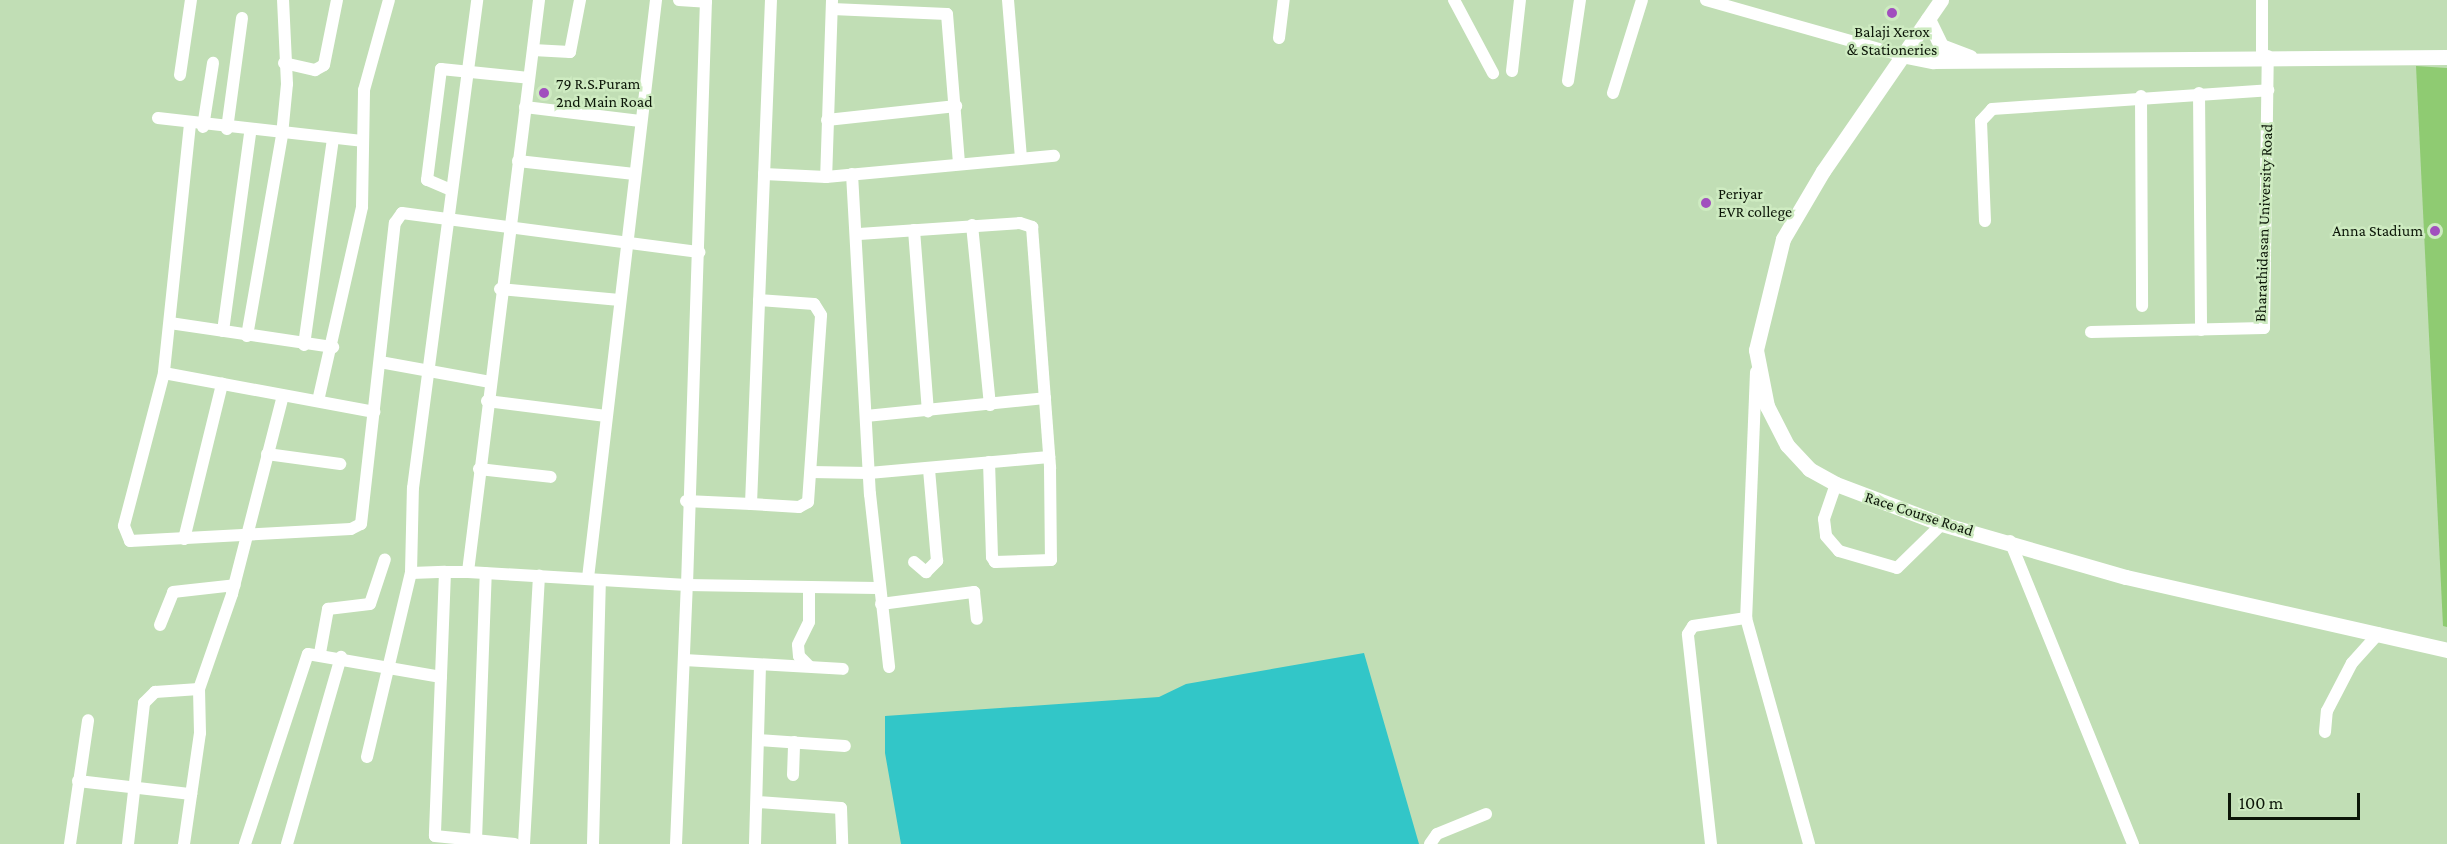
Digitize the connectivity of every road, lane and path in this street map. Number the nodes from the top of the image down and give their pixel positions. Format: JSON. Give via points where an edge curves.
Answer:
{"nodes":[{"id":1,"x":191,"y":0,"type":"edge"},
{"id":2,"x":283,"y":0,"type":"edge"},
{"id":3,"x":337,"y":0,"type":"edge"},
{"id":4,"x":389,"y":0,"type":"edge"},
{"id":5,"x":477,"y":0,"type":"edge"},
{"id":6,"x":539,"y":0,"type":"edge"},
{"id":7,"x":580,"y":0,"type":"edge"},
{"id":8,"x":656,"y":0,"type":"edge"},
{"id":9,"x":679,"y":0,"type":"edge"},
{"id":10,"x":771,"y":0,"type":"edge"},
{"id":11,"x":819,"y":0,"type":"edge"},
{"id":12,"x":1008,"y":0,"type":"edge"},
{"id":13,"x":1284,"y":0,"type":"edge"},
{"id":14,"x":1454,"y":0,"type":"edge"},
{"id":15,"x":1520,"y":0,"type":"edge"},
{"id":16,"x":1580,"y":0,"type":"edge"},
{"id":17,"x":1642,"y":0,"type":"edge"},
{"id":18,"x":1706,"y":0,"type":"edge"},
{"id":19,"x":1941,"y":0,"type":"edge"},
{"id":20,"x":2262,"y":0,"type":"edge"},
{"id":21,"x":706,"y":1,"type":"edge"},
{"id":22,"x":832,"y":3,"type":"edge"},
{"id":23,"x":242,"y":18,"type":"dead end"},
{"id":24,"x":1928,"y":20,"type":"junction"},
{"id":25,"x":1279,"y":38,"type":"dead end"},
{"id":26,"x":533,"y":50,"type":"junction"},
{"id":27,"x":1901,"y":55,"type":"junction"},
{"id":28,"x":2265,"y":56,"type":"junction"},
{"id":29,"x":2447,"y":57,"type":"edge"},
{"id":30,"x":1981,"y":60,"type":"junction"},
{"id":31,"x":213,"y":63,"type":"dead end"},
{"id":32,"x":284,"y":63,"type":"junction"},
{"id":33,"x":468,"y":69,"type":"junction"},
{"id":34,"x":1512,"y":71,"type":"dead end"},
{"id":35,"x":1493,"y":73,"type":"dead end"},
{"id":36,"x":180,"y":75,"type":"dead end"},
{"id":37,"x":529,"y":78,"type":"junction"},
{"id":38,"x":1568,"y":81,"type":"dead end"},
{"id":39,"x":2268,"y":90,"type":"junction"},
{"id":40,"x":1613,"y":93,"type":"dead end"},
{"id":41,"x":2199,"y":93,"type":"junction"},
{"id":42,"x":2141,"y":96,"type":"junction"},
{"id":43,"x":956,"y":106,"type":"junction"},
{"id":44,"x":525,"y":107,"type":"junction"},
{"id":45,"x":158,"y":118,"type":"dead end"},
{"id":46,"x":827,"y":120,"type":"junction"},
{"id":47,"x":640,"y":121,"type":"junction"},
{"id":48,"x":197,"y":125,"type":"junction"},
{"id":49,"x":227,"y":129,"type":"junction"},
{"id":50,"x":250,"y":133,"type":"junction"},
{"id":51,"x":282,"y":135,"type":"junction"},
{"id":52,"x":333,"y":138,"type":"junction"},
{"id":53,"x":363,"y":141,"type":"junction"},
{"id":54,"x":1054,"y":156,"type":"dead end"},
{"id":55,"x":1021,"y":158,"type":"junction"},
{"id":56,"x":518,"y":162,"type":"junction"},
{"id":57,"x":959,"y":162,"type":"junction"},
{"id":58,"x":634,"y":174,"type":"junction"},
{"id":59,"x":764,"y":174,"type":"junction"},
{"id":60,"x":852,"y":174,"type":"junction"},
{"id":61,"x":826,"y":177,"type":"junction"},
{"id":62,"x":451,"y":190,"type":"junction"},
{"id":63,"x":448,"y":217,"type":"junction"},
{"id":64,"x":1985,"y":221,"type":"dead end"},
{"id":65,"x":972,"y":225,"type":"junction"},
{"id":66,"x":508,"y":226,"type":"junction"},
{"id":67,"x":914,"y":230,"type":"junction"},
{"id":68,"x":859,"y":234,"type":"junction"},
{"id":69,"x":625,"y":242,"type":"junction"},
{"id":70,"x":699,"y":252,"type":"junction"},
{"id":71,"x":500,"y":288,"type":"junction"},
{"id":72,"x":619,"y":300,"type":"junction"},
{"id":73,"x":759,"y":300,"type":"junction"},
{"id":74,"x":2142,"y":306,"type":"dead end"},
{"id":75,"x":170,"y":323,"type":"junction"},
{"id":76,"x":2201,"y":330,"type":"junction"},
{"id":77,"x":223,"y":331,"type":"junction"},
{"id":78,"x":2091,"y":332,"type":"dead end"},
{"id":79,"x":247,"y":336,"type":"junction"},
{"id":80,"x":304,"y":345,"type":"junction"},
{"id":81,"x":333,"y":347,"type":"junction"},
{"id":82,"x":1756,"y":350,"type":"junction"},
{"id":83,"x":380,"y":362,"type":"junction"},
{"id":84,"x":429,"y":372,"type":"junction"},
{"id":85,"x":164,"y":374,"type":"junction"},
{"id":86,"x":490,"y":381,"type":"junction"},
{"id":87,"x":222,"y":384,"type":"junction"},
{"id":88,"x":283,"y":394,"type":"junction"},
{"id":89,"x":1045,"y":398,"type":"junction"},
{"id":90,"x":318,"y":401,"type":"junction"},
{"id":91,"x":487,"y":401,"type":"junction"},
{"id":92,"x":990,"y":405,"type":"junction"},
{"id":93,"x":928,"y":411,"type":"junction"},
{"id":94,"x":374,"y":412,"type":"junction"},
{"id":95,"x":606,"y":416,"type":"junction"},
{"id":96,"x":866,"y":416,"type":"junction"},
{"id":97,"x":267,"y":454,"type":"junction"},
{"id":98,"x":1049,"y":457,"type":"junction"},
{"id":99,"x":989,"y":462,"type":"junction"},
{"id":100,"x":340,"y":464,"type":"dead end"},
{"id":101,"x":479,"y":469,"type":"junction"},
{"id":102,"x":929,"y":469,"type":"junction"},
{"id":103,"x":811,"y":472,"type":"junction"},
{"id":104,"x":869,"y":473,"type":"junction"},
{"id":105,"x":551,"y":477,"type":"dead end"},
{"id":106,"x":1836,"y":484,"type":"junction"},
{"id":107,"x":686,"y":501,"type":"junction"},
{"id":108,"x":751,"y":504,"type":"junction"},
{"id":109,"x":1942,"y":524,"type":"junction"},
{"id":110,"x":246,"y":535,"type":"junction"},
{"id":111,"x":184,"y":539,"type":"junction"},
{"id":112,"x":2010,"y":541,"type":"junction"},
{"id":113,"x":385,"y":559,"type":"dead end"},
{"id":114,"x":914,"y":562,"type":"dead end"},
{"id":115,"x":445,"y":572,"type":"junction"},
{"id":116,"x":468,"y":572,"type":"junction"},
{"id":117,"x":411,"y":573,"type":"junction"},
{"id":118,"x":486,"y":573,"type":"junction"},
{"id":119,"x":539,"y":575,"type":"junction"},
{"id":120,"x":594,"y":579,"type":"junction"},
{"id":121,"x":235,"y":585,"type":"junction"},
{"id":122,"x":687,"y":585,"type":"junction"},
{"id":123,"x":809,"y":587,"type":"junction"},
{"id":124,"x":877,"y":588,"type":"junction"},
{"id":125,"x":881,"y":604,"type":"junction"},
{"id":126,"x":1746,"y":618,"type":"junction"},
{"id":127,"x":977,"y":619,"type":"dead end"},
{"id":128,"x":160,"y":625,"type":"dead end"},
{"id":129,"x":2379,"y":633,"type":"junction"},
{"id":130,"x":2447,"y":650,"type":"edge"},
{"id":131,"x":320,"y":653,"type":"junction"},
{"id":132,"x":341,"y":657,"type":"junction"},
{"id":133,"x":684,"y":660,"type":"junction"},
{"id":134,"x":760,"y":666,"type":"junction"},
{"id":135,"x":809,"y":666,"type":"junction"},
{"id":136,"x":385,"y":667,"type":"junction"},
{"id":137,"x":889,"y":667,"type":"dead end"},
{"id":138,"x":843,"y":669,"type":"dead end"},
{"id":139,"x":441,"y":677,"type":"junction"},
{"id":140,"x":198,"y":688,"type":"junction"},
{"id":141,"x":88,"y":720,"type":"dead end"},
{"id":142,"x":2325,"y":732,"type":"dead end"},
{"id":143,"x":759,"y":740,"type":"junction"},
{"id":144,"x":794,"y":742,"type":"junction"},
{"id":145,"x":845,"y":746,"type":"dead end"},
{"id":146,"x":366,"y":757,"type":"dead end"},
{"id":147,"x":793,"y":775,"type":"dead end"},
{"id":148,"x":78,"y":781,"type":"junction"},
{"id":149,"x":135,"y":788,"type":"junction"},
{"id":150,"x":191,"y":794,"type":"junction"},
{"id":151,"x":758,"y":802,"type":"junction"},
{"id":152,"x":1486,"y":814,"type":"dead end"},
{"id":153,"x":477,"y":840,"type":"junction"},
{"id":154,"x":458,"y":841,"type":"edge"},
{"id":155,"x":70,"y":844,"type":"edge"},
{"id":156,"x":128,"y":844,"type":"edge"},
{"id":157,"x":183,"y":844,"type":"edge"},
{"id":158,"x":245,"y":844,"type":"edge"},
{"id":159,"x":287,"y":844,"type":"edge"},
{"id":160,"x":515,"y":844,"type":"edge"},
{"id":161,"x":524,"y":844,"type":"edge"},
{"id":162,"x":593,"y":844,"type":"edge"},
{"id":163,"x":676,"y":844,"type":"edge"},
{"id":164,"x":755,"y":844,"type":"edge"},
{"id":165,"x":842,"y":844,"type":"edge"},
{"id":166,"x":1430,"y":844,"type":"edge"},
{"id":167,"x":1711,"y":844,"type":"edge"},
{"id":168,"x":1809,"y":844,"type":"edge"},
{"id":169,"x":2133,"y":844,"type":"edge"}],
"edges":[{"from":1,"to":36,"type":"street"},
{"from":2,"to":32,"type":"street"},
{"from":3,"to":32,"type":"street","via":[[324,65],[315,70]]},
{"from":4,"to":53,"type":"street","via":[[365,79]]},
{"from":5,"to":33,"type":"street"},
{"from":6,"to":26,"type":"street"},
{"from":7,"to":26,"type":"street","via":[[570,52]]},
{"from":8,"to":47,"type":"street"},
{"from":9,"to":21,"type":"street"},
{"from":10,"to":59,"type":"street"},
{"from":11,"to":22,"type":"street"},
{"from":12,"to":55,"type":"street"},
{"from":13,"to":25,"type":"street"},
{"from":14,"to":35,"type":"street"},
{"from":15,"to":34,"type":"street"},
{"from":16,"to":38,"type":"street"},
{"from":17,"to":40,"type":"street"},
{"from":18,"to":27,"type":"street"},
{"from":19,"to":24,"type":"main road","name":"Race Course Road"},
{"from":20,"to":28,"type":"street","name":"Bharathidasan University Road"},
{"from":21,"to":70,"type":"street"},
{"from":22,"to":43,"type":"street","via":[[947,14]]},
{"from":22,"to":46,"type":"street"},
{"from":23,"to":49,"type":"street"},
{"from":24,"to":27,"type":"main road","name":"Race Course Road"},
{"from":24,"to":30,"type":"main road","via":[[1941,46]]},
{"from":26,"to":37,"type":"street"},
{"from":27,"to":30,"type":"main road","via":[[1933,61]]},
{"from":27,"to":82,"type":"main road","name":"Race Course Road","via":[[1783,239]]},
{"from":28,"to":29,"type":"main road"},
{"from":28,"to":30,"type":"main road"},
{"from":28,"to":39,"type":"street","name":"Bharathidasan University Road"},
{"from":31,"to":48,"type":"street"},
{"from":32,"to":51,"type":"street"},
{"from":33,"to":37,"type":"street"},
{"from":33,"to":62,"type":"street"},
{"from":33,"to":62,"type":"street","via":[[444,66],[440,73],[427,180]]},
{"from":37,"to":44,"type":"street"},
{"from":39,"to":41,"type":"street"},
{"from":39,"to":76,"type":"street","name":"Bharathidasan University Road","via":[[2264,328]]},
{"from":41,"to":42,"type":"street"},
{"from":41,"to":76,"type":"street"},
{"from":42,"to":64,"type":"street","via":[[1983,114]]},
{"from":42,"to":74,"type":"street"},
{"from":43,"to":46,"type":"street"},
{"from":43,"to":57,"type":"street"},
{"from":44,"to":47,"type":"street"},
{"from":44,"to":56,"type":"street"},
{"from":45,"to":48,"type":"street"},
{"from":46,"to":61,"type":"street"},
{"from":47,"to":58,"type":"street"},
{"from":48,"to":49,"type":"street"},
{"from":48,"to":75,"type":"street"},
{"from":49,"to":50,"type":"street"},
{"from":50,"to":51,"type":"street"},
{"from":50,"to":77,"type":"street"},
{"from":51,"to":52,"type":"street"},
{"from":51,"to":79,"type":"street"},
{"from":52,"to":53,"type":"street"},
{"from":52,"to":80,"type":"street"},
{"from":53,"to":81,"type":"street","via":[[362,207]]},
{"from":54,"to":55,"type":"street"},
{"from":55,"to":57,"type":"street"},
{"from":56,"to":58,"type":"street"},
{"from":56,"to":66,"type":"street"},
{"from":57,"to":60,"type":"street"},
{"from":58,"to":69,"type":"street"},
{"from":59,"to":61,"type":"street"},
{"from":59,"to":73,"type":"street"},
{"from":60,"to":61,"type":"street"},
{"from":60,"to":68,"type":"street"},
{"from":62,"to":63,"type":"street"},
{"from":63,"to":66,"type":"street"},
{"from":63,"to":83,"type":"street","via":[[408,213],[395,223]]},
{"from":63,"to":84,"type":"street"},
{"from":65,"to":67,"type":"street"},
{"from":65,"to":89,"type":"street","via":[[1032,227]]},
{"from":65,"to":92,"type":"street"},
{"from":66,"to":69,"type":"street"},
{"from":66,"to":71,"type":"street"},
{"from":67,"to":68,"type":"street"},
{"from":67,"to":93,"type":"street"},
{"from":68,"to":96,"type":"street"},
{"from":69,"to":70,"type":"street"},
{"from":69,"to":72,"type":"street"},
{"from":70,"to":107,"type":"street"},
{"from":71,"to":72,"type":"street"},
{"from":71,"to":86,"type":"street"},
{"from":72,"to":95,"type":"street"},
{"from":73,"to":103,"type":"street","via":[[820,309]]},
{"from":73,"to":108,"type":"street"},
{"from":75,"to":77,"type":"street"},
{"from":75,"to":85,"type":"street"},
{"from":76,"to":78,"type":"street","name":"Bharathidasan University Road"},
{"from":77,"to":79,"type":"street"},
{"from":79,"to":80,"type":"street"},
{"from":80,"to":81,"type":"street"},
{"from":81,"to":90,"type":"street"},
{"from":82,"to":106,"type":"main road","name":"Race Course Road","via":[[1767,406],[1787,445],[1809,469]]},
{"from":82,"to":126,"type":"street"},
{"from":83,"to":84,"type":"street"},
{"from":83,"to":94,"type":"street"},
{"from":84,"to":86,"type":"street"},
{"from":84,"to":117,"type":"street","via":[[411,512]]},
{"from":85,"to":87,"type":"street"},
{"from":85,"to":111,"type":"street","via":[[123,534],[137,542]]},
{"from":86,"to":91,"type":"street"},
{"from":87,"to":88,"type":"street"},
{"from":87,"to":111,"type":"street"},
{"from":88,"to":90,"type":"street"},
{"from":88,"to":97,"type":"street"},
{"from":89,"to":92,"type":"street"},
{"from":89,"to":98,"type":"street"},
{"from":90,"to":94,"type":"street"},
{"from":91,"to":95,"type":"street"},
{"from":91,"to":101,"type":"street"},
{"from":92,"to":93,"type":"street"},
{"from":93,"to":96,"type":"street"},
{"from":94,"to":110,"type":"street","via":[[361,525]]},
{"from":95,"to":120,"type":"street"},
{"from":96,"to":104,"type":"street"},
{"from":97,"to":100,"type":"street"},
{"from":97,"to":110,"type":"street"},
{"from":98,"to":99,"type":"street"},
{"from":98,"to":99,"type":"street","via":[[1054,555],[1045,562],[992,557]]},
{"from":99,"to":102,"type":"street"},
{"from":101,"to":105,"type":"street"},
{"from":101,"to":116,"type":"street"},
{"from":102,"to":104,"type":"street"},
{"from":102,"to":114,"type":"street","via":[[937,561],[926,572]]},
{"from":103,"to":104,"type":"street"},
{"from":103,"to":108,"type":"street","via":[[805,506]]},
{"from":104,"to":124,"type":"street"},
{"from":106,"to":109,"type":"main road","name":"Race Course Road"},
{"from":106,"to":109,"type":"street","via":[[1824,519],[1826,536],[1839,551],[1897,568]]},
{"from":107,"to":108,"type":"street"},
{"from":107,"to":122,"type":"street"},
{"from":109,"to":112,"type":"main road","name":"Race Course Road"},
{"from":110,"to":111,"type":"street"},
{"from":110,"to":121,"type":"street"},
{"from":112,"to":129,"type":"main road","name":"Race Course Road","via":[[2126,576]]},
{"from":112,"to":169,"type":"street"},
{"from":113,"to":131,"type":"street","via":[[370,604],[328,609]]},
{"from":115,"to":116,"type":"street"},
{"from":115,"to":117,"type":"street"},
{"from":115,"to":139,"type":"street"},
{"from":116,"to":118,"type":"street"},
{"from":117,"to":136,"type":"street"},
{"from":118,"to":119,"type":"street"},
{"from":118,"to":153,"type":"street"},
{"from":119,"to":120,"type":"street"},
{"from":119,"to":161,"type":"street"},
{"from":120,"to":122,"type":"street"},
{"from":120,"to":162,"type":"street"},
{"from":121,"to":128,"type":"street","via":[[173,592]]},
{"from":121,"to":140,"type":"street"},
{"from":122,"to":123,"type":"street"},
{"from":122,"to":133,"type":"street"},
{"from":123,"to":124,"type":"street"},
{"from":123,"to":135,"type":"street","via":[[809,621],[798,645],[799,656]]},
{"from":124,"to":125,"type":"street"},
{"from":125,"to":127,"type":"street","via":[[974,592]]},
{"from":125,"to":137,"type":"street"},
{"from":126,"to":167,"type":"street","via":[[1693,626],[1688,634]]},
{"from":126,"to":168,"type":"street"},
{"from":129,"to":130,"type":"main road","name":"Race Course Road"},
{"from":129,"to":142,"type":"street","via":[[2352,663],[2327,711]]},
{"from":131,"to":132,"type":"street"},
{"from":131,"to":158,"type":"street","via":[[306,658]]},
{"from":132,"to":136,"type":"street"},
{"from":132,"to":159,"type":"street"},
{"from":133,"to":134,"type":"street"},
{"from":133,"to":163,"type":"street"},
{"from":134,"to":135,"type":"street"},
{"from":134,"to":143,"type":"street"},
{"from":135,"to":138,"type":"street"},
{"from":136,"to":139,"type":"street"},
{"from":136,"to":146,"type":"street"},
{"from":139,"to":154,"type":"street","via":[[435,836]]},
{"from":140,"to":149,"type":"street","via":[[155,692],[144,703]]},
{"from":140,"to":150,"type":"street","via":[[200,723]]},
{"from":141,"to":148,"type":"street"},
{"from":143,"to":144,"type":"street"},
{"from":143,"to":151,"type":"street"},
{"from":144,"to":145,"type":"street"},
{"from":144,"to":147,"type":"street"},
{"from":148,"to":149,"type":"street"},
{"from":148,"to":155,"type":"street"},
{"from":149,"to":150,"type":"street"},
{"from":149,"to":156,"type":"street"},
{"from":150,"to":157,"type":"street"},
{"from":151,"to":164,"type":"street"},
{"from":151,"to":165,"type":"street","via":[[841,808]]},
{"from":152,"to":166,"type":"street","via":[[1437,834]]},
{"from":153,"to":154,"type":"street"},
{"from":153,"to":160,"type":"street"}]}
